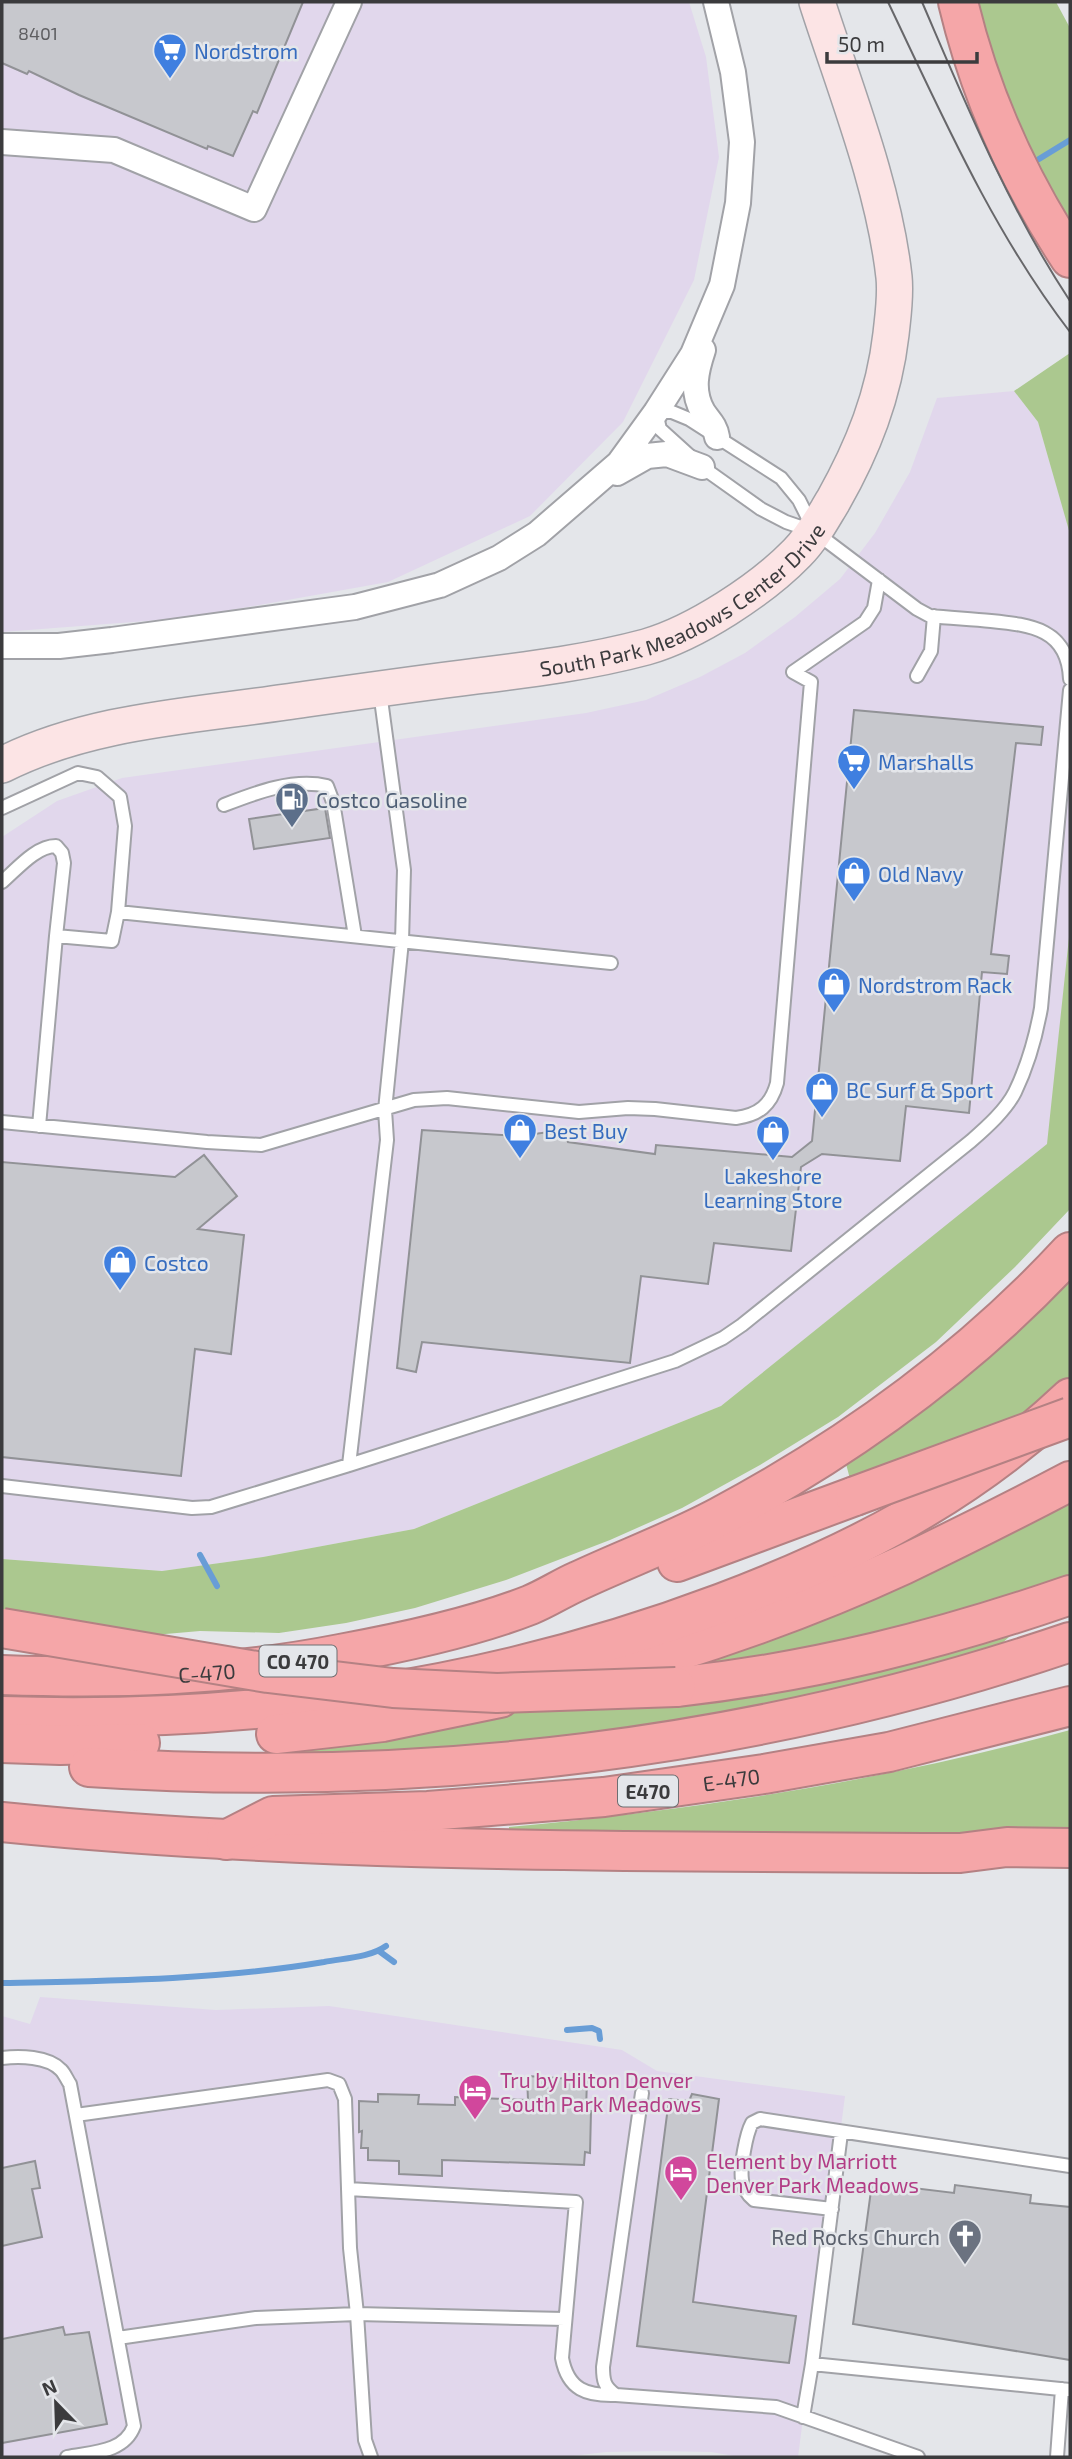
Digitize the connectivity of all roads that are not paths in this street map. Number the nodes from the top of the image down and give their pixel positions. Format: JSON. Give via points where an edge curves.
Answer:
{"nodes":[{"id":1,"x":349,"y":2,"type":"edge"},
{"id":2,"x":716,"y":2,"type":"edge"},
{"id":3,"x":817,"y":2,"type":"edge"},
{"id":4,"x":958,"y":2,"type":"edge"},
{"id":5,"x":2,"y":142,"type":"edge"},
{"id":6,"x":1070,"y":258,"type":"edge"},
{"id":7,"x":702,"y":332,"type":"junction"},
{"id":8,"x":656,"y":412,"type":"junction"},
{"id":9,"x":717,"y":437,"type":"junction"},
{"id":10,"x":702,"y":467,"type":"junction"},
{"id":11,"x":600,"y":480,"type":"junction"},
{"id":12,"x":815,"y":532,"type":"junction"},
{"id":13,"x":878,"y":580,"type":"junction"},
{"id":14,"x":934,"y":616,"type":"junction"},
{"id":15,"x":2,"y":646,"type":"edge"},
{"id":16,"x":917,"y":676,"type":"dead end"},
{"id":17,"x":1070,"y":678,"type":"edge"},
{"id":18,"x":379,"y":689,"type":"junction"},
{"id":19,"x":1070,"y":690,"type":"edge"},
{"id":20,"x":2,"y":765,"type":"edge"},
{"id":21,"x":223,"y":805,"type":"dead end"},
{"id":22,"x":2,"y":808,"type":"edge"},
{"id":23,"x":2,"y":882,"type":"edge"},
{"id":24,"x":118,"y":912,"type":"junction"},
{"id":25,"x":56,"y":936,"type":"junction"},
{"id":26,"x":355,"y":936,"type":"junction"},
{"id":27,"x":402,"y":941,"type":"junction"},
{"id":28,"x":611,"y":963,"type":"dead end"},
{"id":29,"x":384,"y":1110,"type":"junction"},
{"id":30,"x":2,"y":1122,"type":"edge"},
{"id":31,"x":40,"y":1125,"type":"junction"},
{"id":32,"x":1070,"y":1252,"type":"edge"},
{"id":33,"x":1070,"y":1398,"type":"edge"},
{"id":34,"x":1070,"y":1417,"type":"edge"},
{"id":35,"x":349,"y":1465,"type":"junction"},
{"id":36,"x":1070,"y":1481,"type":"edge"},
{"id":37,"x":2,"y":1486,"type":"edge"},
{"id":38,"x":1061,"y":1598,"type":"edge"},
{"id":39,"x":531,"y":1605,"type":"junction"},
{"id":40,"x":2,"y":1628,"type":"edge"},
{"id":41,"x":1070,"y":1642,"type":"edge"},
{"id":42,"x":2,"y":1675,"type":"edge"},
{"id":43,"x":1070,"y":1706,"type":"edge"},
{"id":44,"x":2,"y":1716,"type":"edge"},
{"id":45,"x":2,"y":1743,"type":"edge"},
{"id":46,"x":2,"y":1760,"type":"edge"},
{"id":47,"x":2,"y":1822,"type":"edge"},
{"id":48,"x":224,"y":1841,"type":"junction"},
{"id":49,"x":1070,"y":1848,"type":"edge"},
{"id":50,"x":960,"y":1853,"type":"junction"},
{"id":51,"x":1070,"y":1870,"type":"edge"},
{"id":52,"x":2,"y":2058,"type":"edge"},
{"id":53,"x":642,"y":2094,"type":"dead end"},
{"id":54,"x":76,"y":2115,"type":"junction"},
{"id":55,"x":841,"y":2133,"type":"junction"},
{"id":56,"x":1070,"y":2166,"type":"edge"},
{"id":57,"x":348,"y":2189,"type":"junction"},
{"id":58,"x":832,"y":2209,"type":"junction"},
{"id":59,"x":358,"y":2314,"type":"junction"},
{"id":60,"x":565,"y":2319,"type":"junction"},
{"id":61,"x":118,"y":2338,"type":"junction"},
{"id":62,"x":812,"y":2364,"type":"junction"},
{"id":63,"x":1066,"y":2389,"type":"edge"},
{"id":64,"x":616,"y":2395,"type":"junction"},
{"id":65,"x":803,"y":2417,"type":"junction"},
{"id":66,"x":67,"y":2457,"type":"edge"},
{"id":67,"x":371,"y":2457,"type":"edge"},
{"id":68,"x":918,"y":2457,"type":"edge"},
{"id":69,"x":1057,"y":2457,"type":"edge"}],
"edges":[{"from":1,"to":5,"type":"street","via":[[254,209],[114,150]]},
{"from":2,"to":7,"type":"street","via":[[733,72],[742,164],[722,285]]},
{"from":3,"to":12,"type":"main road","name":"South Park Meadows Center Drive","via":[[885,225],[894,308],[885,375],[872,421],[850,472]]},
{"from":4,"to":6,"type":"highway","via":[[984,89],[1006,142]]},
{"from":7,"to":8,"type":"street","via":[[694,354]]},
{"from":7,"to":9,"type":"street","via":[[704,346],[695,375],[697,397]]},
{"from":8,"to":9,"type":"lane","via":[[672,412]]},
{"from":8,"to":10,"type":"lane","via":[[660,429]]},
{"from":8,"to":11,"type":"street","via":[[619,463]]},
{"from":9,"to":12,"type":"lane","via":[[781,478],[799,500]]},
{"from":10,"to":11,"type":"street","via":[[667,454],[647,456]]},
{"from":10,"to":12,"type":"lane","via":[[761,509]]},
{"from":11,"to":15,"type":"street","via":[[537,534],[499,558],[440,585],[355,607],[59,646]]},
{"from":12,"to":13,"type":"lane"},
{"from":12,"to":18,"type":"main road","name":"South Park Meadows Center Drive","via":[[796,555],[741,599],[650,646],[582,662]]},
{"from":13,"to":14,"type":"lane"},
{"from":13,"to":29,"type":"lane","via":[[874,608],[865,622],[793,672],[811,682],[778,1083],[764,1108],[736,1118],[655,1109],[579,1112],[447,1098],[414,1100]]},
{"from":14,"to":16,"type":"lane","via":[[930,651]]},
{"from":14,"to":17,"type":"lane","via":[[1040,629],[1063,651]]},
{"from":18,"to":20,"type":"main road","name":"South Park Meadows Center Drive","via":[[89,733]]},
{"from":18,"to":27,"type":"lane","via":[[404,870]]},
{"from":19,"to":35,"type":"lane","via":[[1036,1036],[1014,1094],[990,1123],[723,1338],[675,1361]]},
{"from":21,"to":26,"type":"lane","via":[[259,791],[313,783],[327,786]]},
{"from":22,"to":24,"type":"lane","via":[[78,773],[97,778],[120,797],[125,826]]},
{"from":23,"to":25,"type":"lane","via":[[40,850],[56,846],[64,863]]},
{"from":24,"to":25,"type":"lane","via":[[112,941]]},
{"from":24,"to":26,"type":"lane"},
{"from":25,"to":31,"type":"lane"},
{"from":26,"to":27,"type":"lane"},
{"from":27,"to":28,"type":"lane"},
{"from":27,"to":29,"type":"lane"},
{"from":29,"to":31,"type":"lane","via":[[261,1145]]},
{"from":29,"to":35,"type":"lane","via":[[387,1140]]},
{"from":30,"to":31,"type":"lane"},
{"from":32,"to":39,"type":"highway","via":[[948,1365],[833,1450],[717,1518]]},
{"from":33,"to":44,"type":"highway","via":[[972,1479],[892,1527],[759,1589],[596,1646],[432,1686],[280,1708],[118,1718]]},
{"from":34,"to":39,"type":"highway","bridge":true,"via":[[572,1600]]},
{"from":35,"to":37,"type":"lane","via":[[211,1507]]},
{"from":36,"to":45,"type":"highway","via":[[903,1564],[806,1606],[684,1649],[553,1687],[326,1729],[122,1744]]},
{"from":38,"to":40,"type":"highway","bridge":true,"via":[[930,1640],[801,1669],[712,1684],[557,1693],[373,1687]]},
{"from":39,"to":42,"type":"highway","name":"C-470","number":"CO 470","via":[[395,1643],[295,1662],[171,1676]]},
{"from":41,"to":46,"type":"highway","via":[[928,1686],[793,1718],[531,1760],[267,1773],[153,1771]]},
{"from":43,"to":48,"type":"highway","name":"E-470","number":"E470","via":[[889,1752],[753,1775],[604,1797],[428,1811],[273,1816]]},
{"from":47,"to":48,"type":"highway"},
{"from":48,"to":50,"type":"highway","via":[[509,1851]]},
{"from":49,"to":50,"type":"highway","via":[[1007,1847]]},
{"from":50,"to":51,"type":"highway","via":[[1001,1865]]},
{"from":52,"to":54,"type":"lane","via":[[53,2063],[70,2084]]},
{"from":53,"to":64,"type":"lane","via":[[603,2367],[607,2389]]},
{"from":54,"to":57,"type":"lane","via":[[328,2080],[339,2084],[345,2099]]},
{"from":54,"to":61,"type":"lane"},
{"from":55,"to":56,"type":"lane"},
{"from":55,"to":58,"type":"lane"},
{"from":55,"to":58,"type":"lane","via":[[760,2119],[748,2129],[745,2145],[741,2180],[754,2200]]},
{"from":57,"to":59,"type":"lane"},
{"from":57,"to":60,"type":"lane","via":[[576,2202]]},
{"from":58,"to":62,"type":"lane"},
{"from":59,"to":60,"type":"lane"},
{"from":59,"to":61,"type":"lane","via":[[256,2318]]},
{"from":59,"to":67,"type":"lane","via":[[365,2440]]},
{"from":60,"to":64,"type":"lane","via":[[564,2372],[584,2392]]},
{"from":61,"to":66,"type":"lane","via":[[134,2426],[130,2437],[118,2446]]},
{"from":62,"to":63,"type":"lane"},
{"from":62,"to":65,"type":"lane"},
{"from":63,"to":69,"type":"lane"},
{"from":64,"to":65,"type":"lane","via":[[776,2407]]},
{"from":65,"to":68,"type":"lane"}]}
